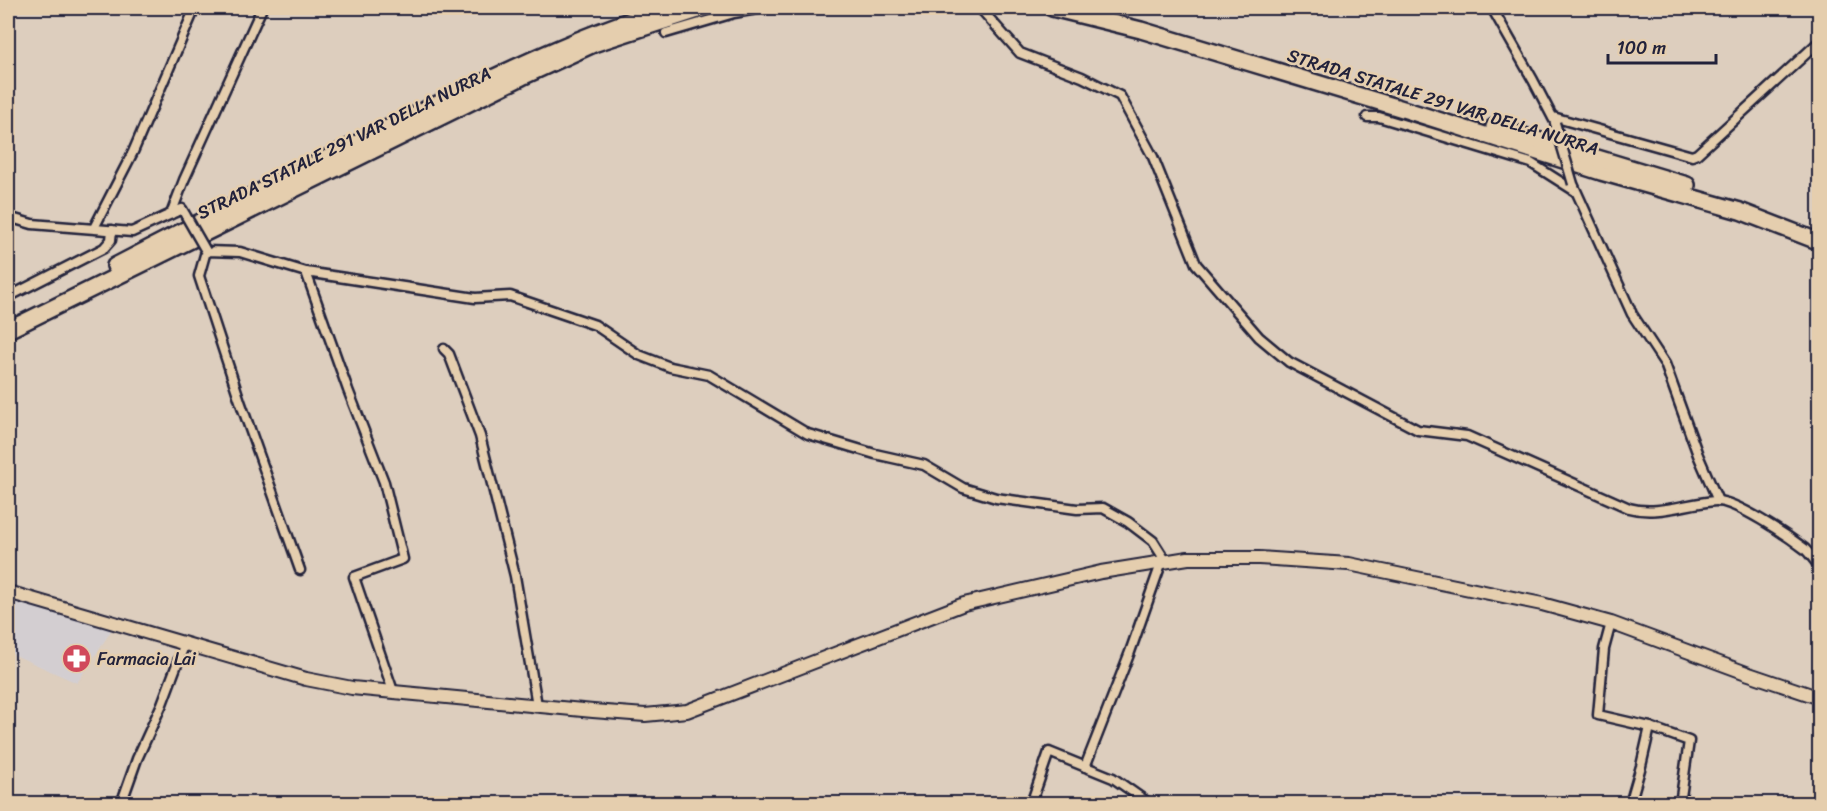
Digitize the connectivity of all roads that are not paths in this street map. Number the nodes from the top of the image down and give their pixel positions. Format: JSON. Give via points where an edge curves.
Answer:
{"nodes":[{"id":1,"x":195,"y":8,"type":"edge"},
{"id":2,"x":262,"y":8,"type":"edge"},
{"id":3,"x":669,"y":8,"type":"edge"},
{"id":4,"x":704,"y":8,"type":"edge"},
{"id":5,"x":764,"y":8,"type":"edge"},
{"id":6,"x":980,"y":8,"type":"edge"},
{"id":7,"x":1052,"y":8,"type":"edge"},
{"id":8,"x":1094,"y":8,"type":"edge"},
{"id":9,"x":1492,"y":8,"type":"edge"},
{"id":10,"x":666,"y":33,"type":"dead end"},
{"id":11,"x":1820,"y":41,"type":"edge"},
{"id":12,"x":1367,"y":117,"type":"dead end"},
{"id":13,"x":1554,"y":120,"type":"junction"},
{"id":14,"x":1574,"y":187,"type":"junction"},
{"id":15,"x":171,"y":214,"type":"junction"},
{"id":16,"x":8,"y":217,"type":"edge"},
{"id":17,"x":94,"y":228,"type":"junction"},
{"id":18,"x":112,"y":230,"type":"junction"},
{"id":19,"x":1820,"y":232,"type":"edge"},
{"id":20,"x":1820,"y":242,"type":"edge"},
{"id":21,"x":206,"y":251,"type":"junction"},
{"id":22,"x":306,"y":272,"type":"junction"},
{"id":23,"x":8,"y":297,"type":"edge"},
{"id":24,"x":8,"y":319,"type":"edge"},
{"id":25,"x":8,"y":330,"type":"edge"},
{"id":26,"x":444,"y":349,"type":"dead end"},
{"id":27,"x":1718,"y":501,"type":"junction"},
{"id":28,"x":1163,"y":561,"type":"junction"},
{"id":29,"x":1820,"y":567,"type":"edge"},
{"id":30,"x":300,"y":570,"type":"dead end"},
{"id":31,"x":8,"y":592,"type":"edge"},
{"id":32,"x":1611,"y":623,"type":"junction"},
{"id":33,"x":185,"y":643,"type":"junction"},
{"id":34,"x":393,"y":692,"type":"junction"},
{"id":35,"x":1820,"y":698,"type":"edge"},
{"id":36,"x":537,"y":705,"type":"junction"},
{"id":37,"x":1650,"y":728,"type":"junction"},
{"id":38,"x":1085,"y":767,"type":"junction"},
{"id":39,"x":1145,"y":802,"type":"edge"},
{"id":40,"x":121,"y":804,"type":"edge"},
{"id":41,"x":1031,"y":804,"type":"edge"},
{"id":42,"x":1630,"y":804,"type":"edge"},
{"id":43,"x":1680,"y":804,"type":"edge"}],
"edges":[{"from":1,"to":17,"type":"street","via":[[133,152]]},
{"from":2,"to":15,"type":"street"},
{"from":3,"to":24,"type":"highway","name":"STRADA STATALE 291 VAR DELLA NURRA","via":[[610,27],[517,66]]},
{"from":4,"to":25,"type":"highway","name":"STRADA STATALE 291 VAR DELLA NURRA","via":[[596,43],[522,77]]},
{"from":5,"to":10,"type":"street"},
{"from":6,"to":27,"type":"street","via":[[1020,53],[1120,96],[1156,162],[1196,264],[1259,337],[1288,362],[1418,430],[1467,436],[1629,508],[1641,511]]},
{"from":7,"to":20,"type":"highway","name":"STRADA STATALE 291 VAR DELLA NURRA","via":[[1152,33],[1740,211]]},
{"from":8,"to":19,"type":"highway","name":"STRADA STATALE 291 VAR DELLA NURRA","via":[[1749,204]]},
{"from":9,"to":13,"type":"street"},
{"from":11,"to":13,"type":"street","via":[[1692,156]]},
{"from":12,"to":14,"type":"street","via":[[1379,117],[1531,163]]},
{"from":13,"to":14,"type":"street","bridge":true},
{"from":14,"to":27,"type":"street","via":[[1632,314],[1665,364]]},
{"from":15,"to":18,"type":"street","via":[[132,232]]},
{"from":15,"to":21,"type":"street","bridge":true,"via":[[182,209]]},
{"from":16,"to":17,"type":"street","via":[[32,224]]},
{"from":17,"to":18,"type":"street"},
{"from":18,"to":23,"type":"street","via":[[111,240],[104,248]]},
{"from":21,"to":22,"type":"street","via":[[240,252]]},
{"from":21,"to":30,"type":"street","via":[[199,276]]},
{"from":22,"to":28,"type":"street","via":[[475,298],[510,296],[596,325],[639,355],[670,367],[709,375],[808,434],[924,465],[963,489],[996,498],[1077,509],[1103,508],[1153,541]]},
{"from":22,"to":34,"type":"street","via":[[384,482],[404,559],[354,577]]},
{"from":26,"to":36,"type":"street","via":[[480,436],[515,576]]},
{"from":27,"to":29,"type":"street","via":[[1736,506],[1785,536],[1806,550]]},
{"from":28,"to":32,"type":"street","via":[[1259,558],[1349,564],[1542,604]]},
{"from":28,"to":36,"type":"street","via":[[964,604],[687,711],[645,715]]},
{"from":28,"to":38,"type":"street"},
{"from":31,"to":33,"type":"street"},
{"from":32,"to":35,"type":"street"},
{"from":32,"to":37,"type":"street","via":[[1604,649],[1598,715]]},
{"from":33,"to":34,"type":"street","via":[[306,679]]},
{"from":33,"to":40,"type":"street"},
{"from":34,"to":36,"type":"street"},
{"from":37,"to":42,"type":"street"},
{"from":37,"to":43,"type":"street","via":[[1690,743]]},
{"from":38,"to":39,"type":"street","via":[[1113,778]]},
{"from":38,"to":41,"type":"street","via":[[1049,752]]}]}
